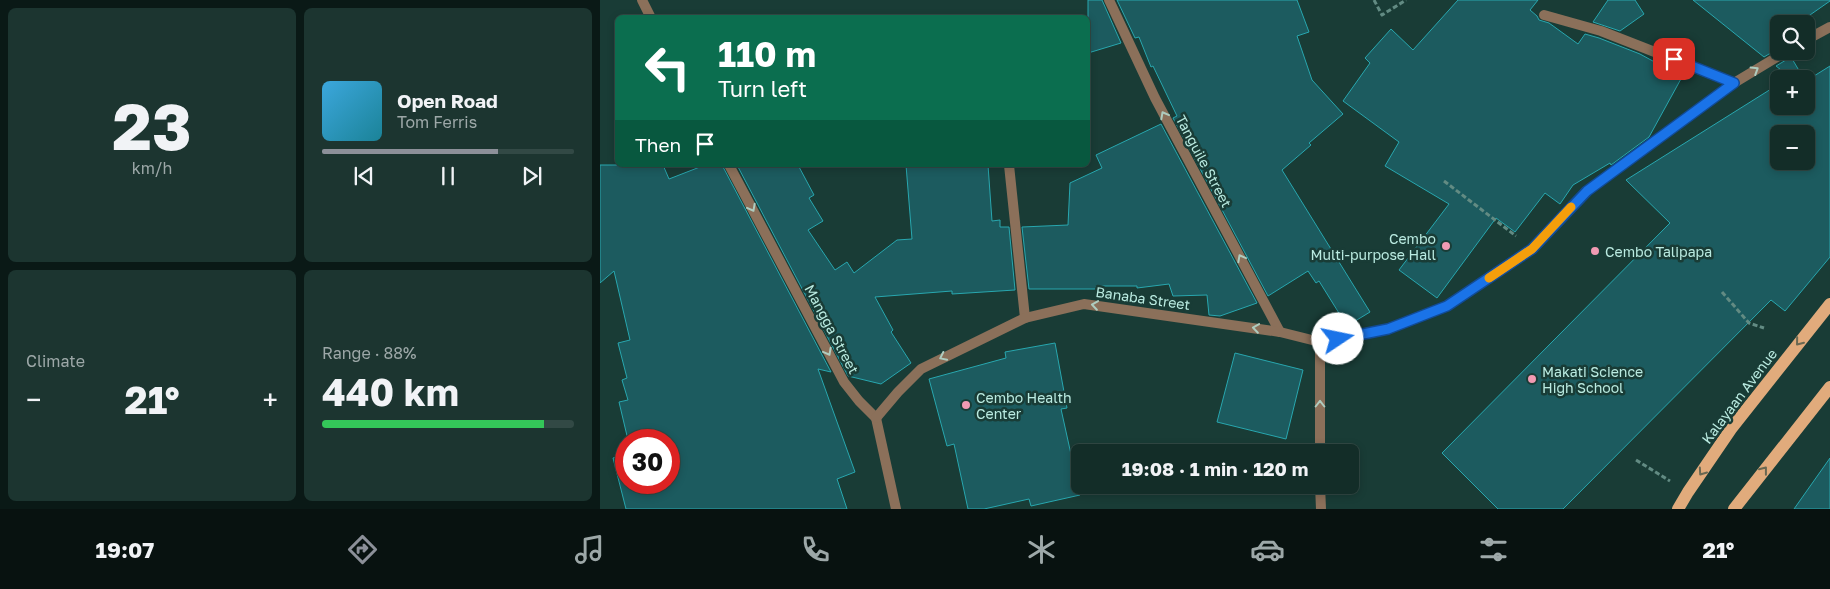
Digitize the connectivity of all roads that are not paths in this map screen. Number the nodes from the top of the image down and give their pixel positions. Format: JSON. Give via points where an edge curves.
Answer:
{"nodes":[{"id":1,"x":642,"y":0,"type":"edge"},
{"id":2,"x":1109,"y":0,"type":"edge"},
{"id":3,"x":650,"y":15,"type":"edge"},
{"id":4,"x":1544,"y":15,"type":"dead end"},
{"id":5,"x":1830,"y":27,"type":"edge"},
{"id":6,"x":1815,"y":35,"type":"edge"},
{"id":7,"x":1772,"y":60,"type":"edge"},
{"id":8,"x":1734,"y":83,"type":"junction"},
{"id":9,"x":730,"y":167,"type":"edge"},
{"id":10,"x":1009,"y":167,"type":"edge"},
{"id":11,"x":1830,"y":304,"type":"edge"},
{"id":12,"x":1025,"y":318,"type":"junction"},
{"id":13,"x":1280,"y":332,"type":"junction"},
{"id":14,"x":1320,"y":342,"type":"junction"},
{"id":15,"x":1830,"y":387,"type":"edge"},
{"id":16,"x":876,"y":418,"type":"junction"},
{"id":17,"x":1320,"y":444,"type":"edge"},
{"id":18,"x":1320,"y":494,"type":"edge"},
{"id":19,"x":896,"y":509,"type":"edge"},
{"id":20,"x":1321,"y":509,"type":"edge"},
{"id":21,"x":1678,"y":509,"type":"edge"},
{"id":22,"x":1734,"y":509,"type":"edge"}],
"edges":[{"from":1,"to":3,"type":"street"},
{"from":13,"to":2,"type":"street","name":"Tanguile Street","one_way":true,"via":[[1155,98]]},
{"from":4,"to":8,"type":"street","via":[[1601,31]]},
{"from":5,"to":6,"type":"street"},
{"from":8,"to":7,"type":"street","one_way":true},
{"from":8,"to":14,"type":"street","via":[[1587,191],[1532,249],[1447,306],[1388,329]]},
{"from":9,"to":16,"type":"street","name":"Mangga Street","one_way":true,"via":[[844,382]]},
{"from":10,"to":12,"type":"street"},
{"from":11,"to":21,"type":"main road","name":"Kalayaan Avenue","one_way":true,"via":[[1731,430]]},
{"from":13,"to":12,"type":"street","name":"Banaba Street","one_way":true,"via":[[1084,304]]},
{"from":12,"to":16,"type":"street","name":"Banaba Street","one_way":true,"via":[[921,369]]},
{"from":13,"to":14,"type":"street","name":"Banaba Street"},
{"from":17,"to":14,"type":"street","one_way":true},
{"from":22,"to":15,"type":"main road","one_way":true},
{"from":16,"to":19,"type":"street"},
{"from":18,"to":20,"type":"street"}]}
